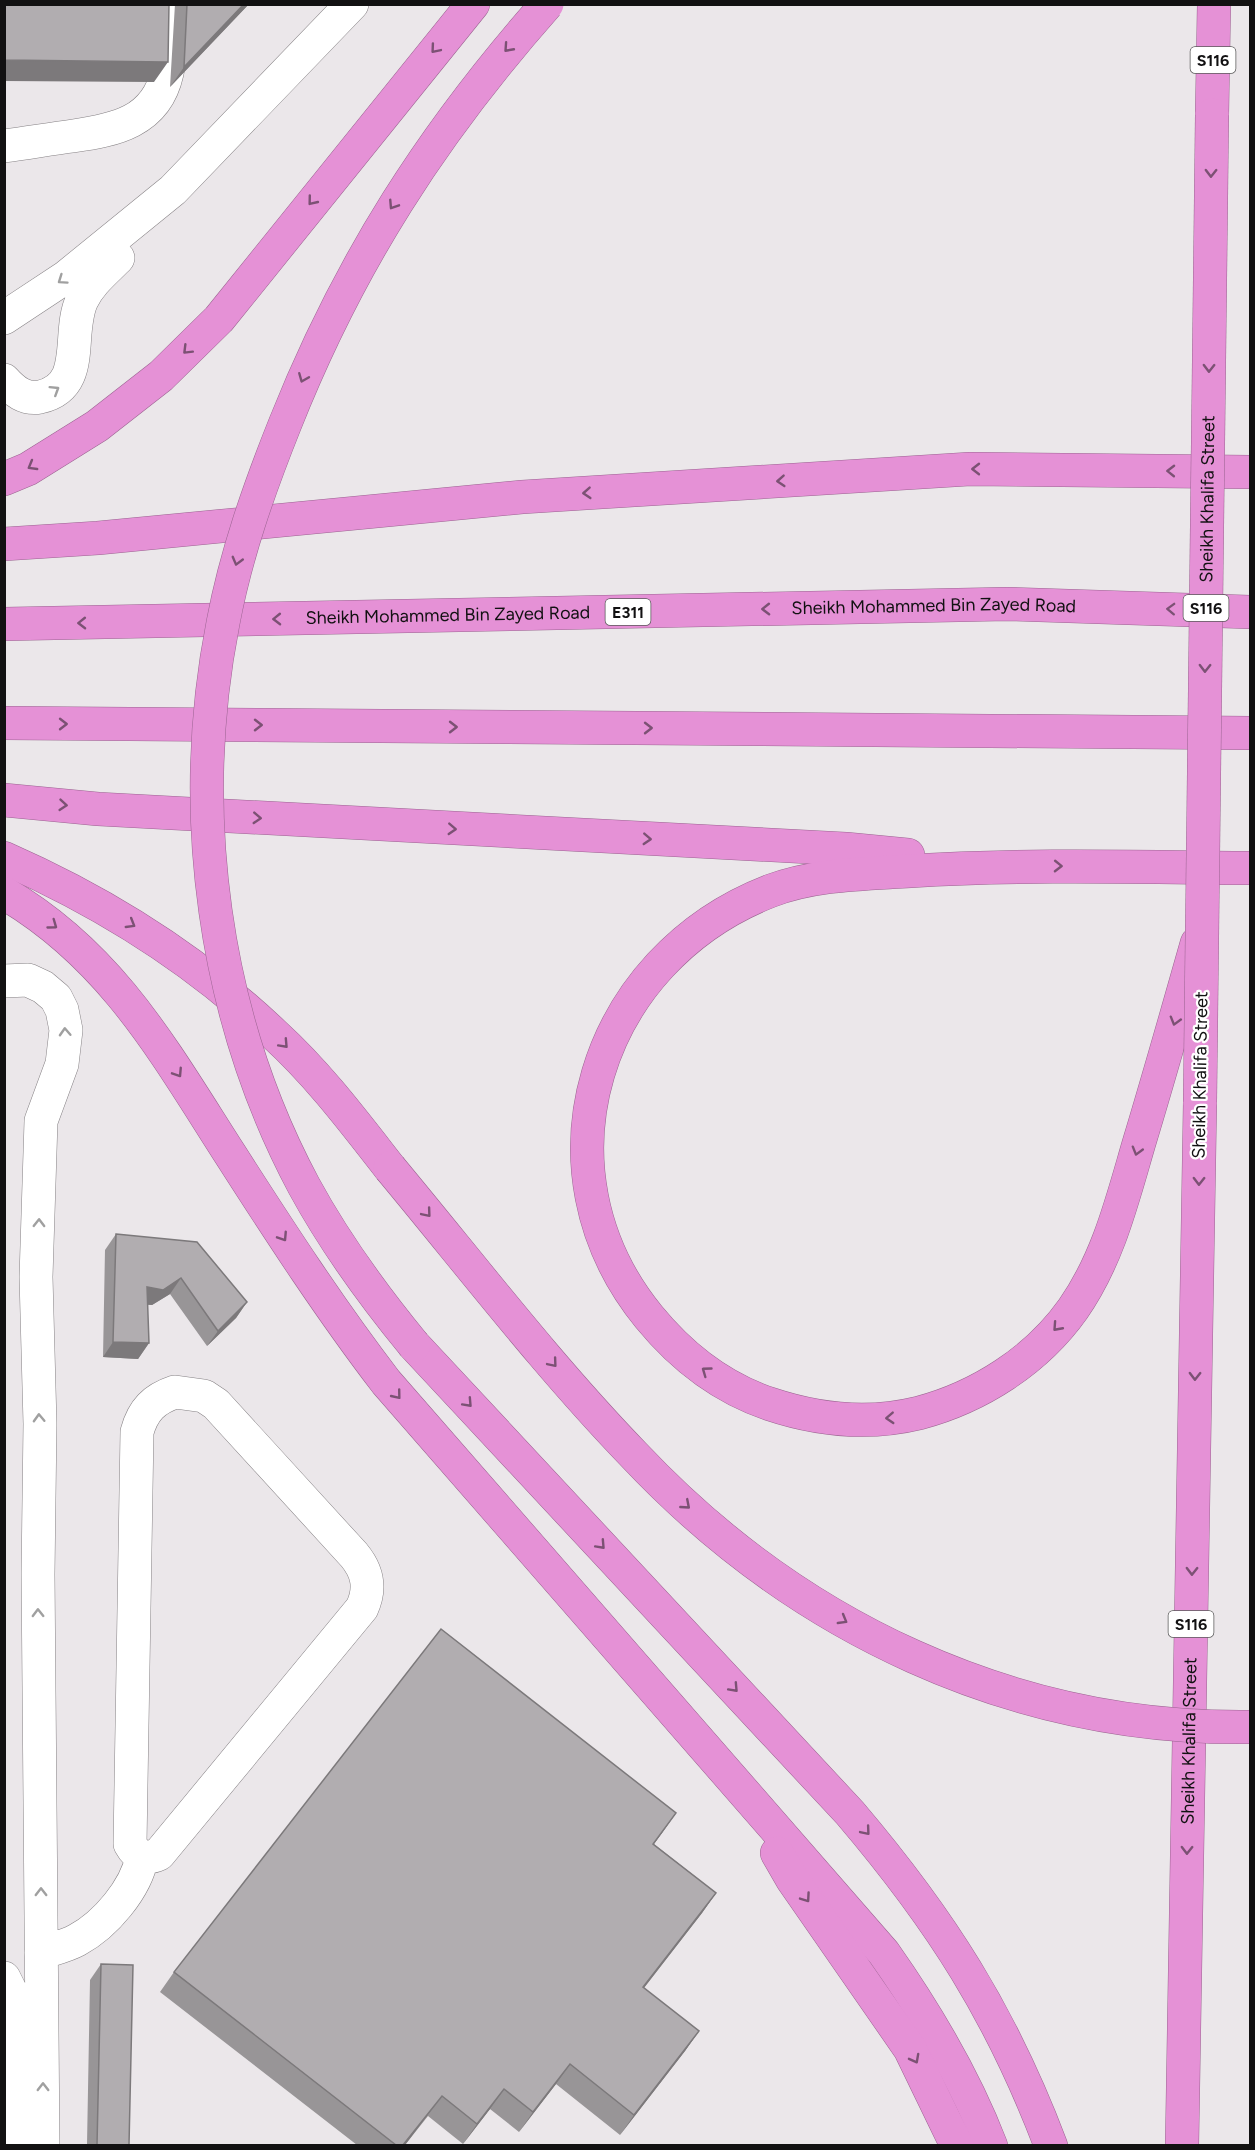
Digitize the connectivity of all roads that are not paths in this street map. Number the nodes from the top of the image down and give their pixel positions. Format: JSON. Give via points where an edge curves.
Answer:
{"nodes":[{"id":1,"x":169,"y":4,"type":"edge"},
{"id":2,"x":352,"y":4,"type":"edge"},
{"id":3,"x":473,"y":4,"type":"edge"},
{"id":4,"x":547,"y":4,"type":"edge"},
{"id":5,"x":1215,"y":4,"type":"edge"},
{"id":6,"x":4,"y":146,"type":"edge"},
{"id":7,"x":173,"y":190,"type":"junction"},
{"id":8,"x":10,"y":312,"type":"edge"},
{"id":9,"x":4,"y":380,"type":"edge"},
{"id":10,"x":1251,"y":472,"type":"edge"},
{"id":11,"x":4,"y":479,"type":"edge"},
{"id":12,"x":4,"y":544,"type":"edge"},
{"id":13,"x":1251,"y":612,"type":"edge"},
{"id":14,"x":4,"y":624,"type":"edge"},
{"id":15,"x":4,"y":723,"type":"edge"},
{"id":16,"x":1251,"y":733,"type":"edge"},
{"id":17,"x":4,"y":801,"type":"edge"},
{"id":18,"x":4,"y":858,"type":"edge"},
{"id":19,"x":1000,"y":865,"type":"junction"},
{"id":20,"x":1251,"y":868,"type":"edge"},
{"id":21,"x":4,"y":893,"type":"edge"},
{"id":22,"x":1202,"y":924,"type":"junction"},
{"id":23,"x":4,"y":981,"type":"edge"},
{"id":24,"x":1251,"y":1727,"type":"edge"},
{"id":25,"x":759,"y":1809,"type":"junction"},
{"id":26,"x":142,"y":1857,"type":"junction"},
{"id":27,"x":41,"y":1953,"type":"junction"},
{"id":28,"x":4,"y":1978,"type":"edge"},
{"id":29,"x":10,"y":2145,"type":"edge"},
{"id":30,"x":43,"y":2145,"type":"edge"},
{"id":31,"x":957,"y":2145,"type":"edge"},
{"id":32,"x":991,"y":2145,"type":"edge"},
{"id":33,"x":1051,"y":2145,"type":"edge"},
{"id":34,"x":1182,"y":2145,"type":"edge"}],
"edges":[{"from":1,"to":6,"type":"street","via":[[168,71],[148,111],[108,131]]},
{"from":2,"to":7,"type":"street"},
{"from":3,"to":11,"type":"highway","one_way":true,"via":[[219,319],[161,376],[97,426],[28,469]]},
{"from":4,"to":33,"type":"highway","one_way":true,"bridge":true,"via":[[503,54],[417,168],[345,290],[309,365],[257,496],[237,559],[222,623],[213,689],[206,809],[219,939],[233,1003],[275,1126],[319,1213],[372,1294],[414,1345],[850,1813],[904,1876],[952,1944],[994,2015]]},
{"from":5,"to":22,"type":"highway","name":"Sheikh Khalifa Street","number":"S116","one_way":true,"bridge":true},
{"from":7,"to":8,"type":"street","one_way":true,"via":[[66,278]]},
{"from":9,"to":7,"type":"street","one_way":true,"via":[[23,396],[36,398],[63,386],[71,373],[74,329],[82,300],[100,275],[152,225]]},
{"from":10,"to":12,"type":"highway","one_way":true,"via":[[970,469],[522,497]]},
{"from":13,"to":14,"type":"highway","name":"Sheikh Mohammed Bin Zayed Road","number":"E311","one_way":true,"via":[[1007,604]]},
{"from":15,"to":16,"type":"highway","one_way":true},
{"from":17,"to":19,"type":"highway","one_way":true,"via":[[846,849]]},
{"from":18,"to":24,"type":"highway","one_way":true,"bridge":true,"via":[[59,882],[136,926],[208,976],[275,1034],[336,1099],[635,1457],[723,1537],[820,1606],[921,1661],[1027,1699],[1137,1722]]},
{"from":19,"to":20,"type":"highway","one_way":true},
{"from":22,"to":19,"type":"highway","one_way":true,"bridge":true,"via":[[1117,1219],[1098,1267],[1071,1311],[1037,1350],[996,1381],[950,1405],[901,1417],[851,1420],[801,1414],[753,1398],[709,1374],[670,1342],[638,1303],[614,1262],[597,1218],[588,1171],[588,1123],[596,1076],[612,1032],[641,986],[679,945],[723,913],[773,890],[826,876]]},
{"from":21,"to":25,"type":"highway","one_way":true,"via":[[60,931],[98,964],[166,1054],[315,1286],[380,1374]]},
{"from":22,"to":34,"type":"highway","name":"Sheikh Khalifa Street","number":"S116","one_way":true,"bridge":true},
{"from":27,"to":23,"type":"street","one_way":true,"via":[[36,1277],[41,1121],[62,1064],[66,1030],[56,998],[43,987],[28,980]]},
{"from":25,"to":31,"type":"highway","one_way":true,"via":[[792,1879],[910,2049]]},
{"from":25,"to":32,"type":"highway","via":[[855,1917],[911,1992],[958,2072]]},
{"from":26,"to":26,"type":"street","via":[[134,1852],[129,1835],[137,1432],[141,1418],[155,1401],[175,1392],[189,1392],[216,1404],[354,1555],[368,1586],[362,1608],[165,1848],[151,1858]]},
{"from":26,"to":27,"type":"street","via":[[134,1881],[100,1923],[75,1942]]},
{"from":30,"to":27,"type":"street","one_way":true},
{"from":28,"to":29,"type":"street","via":[[11,1992]]}]}
